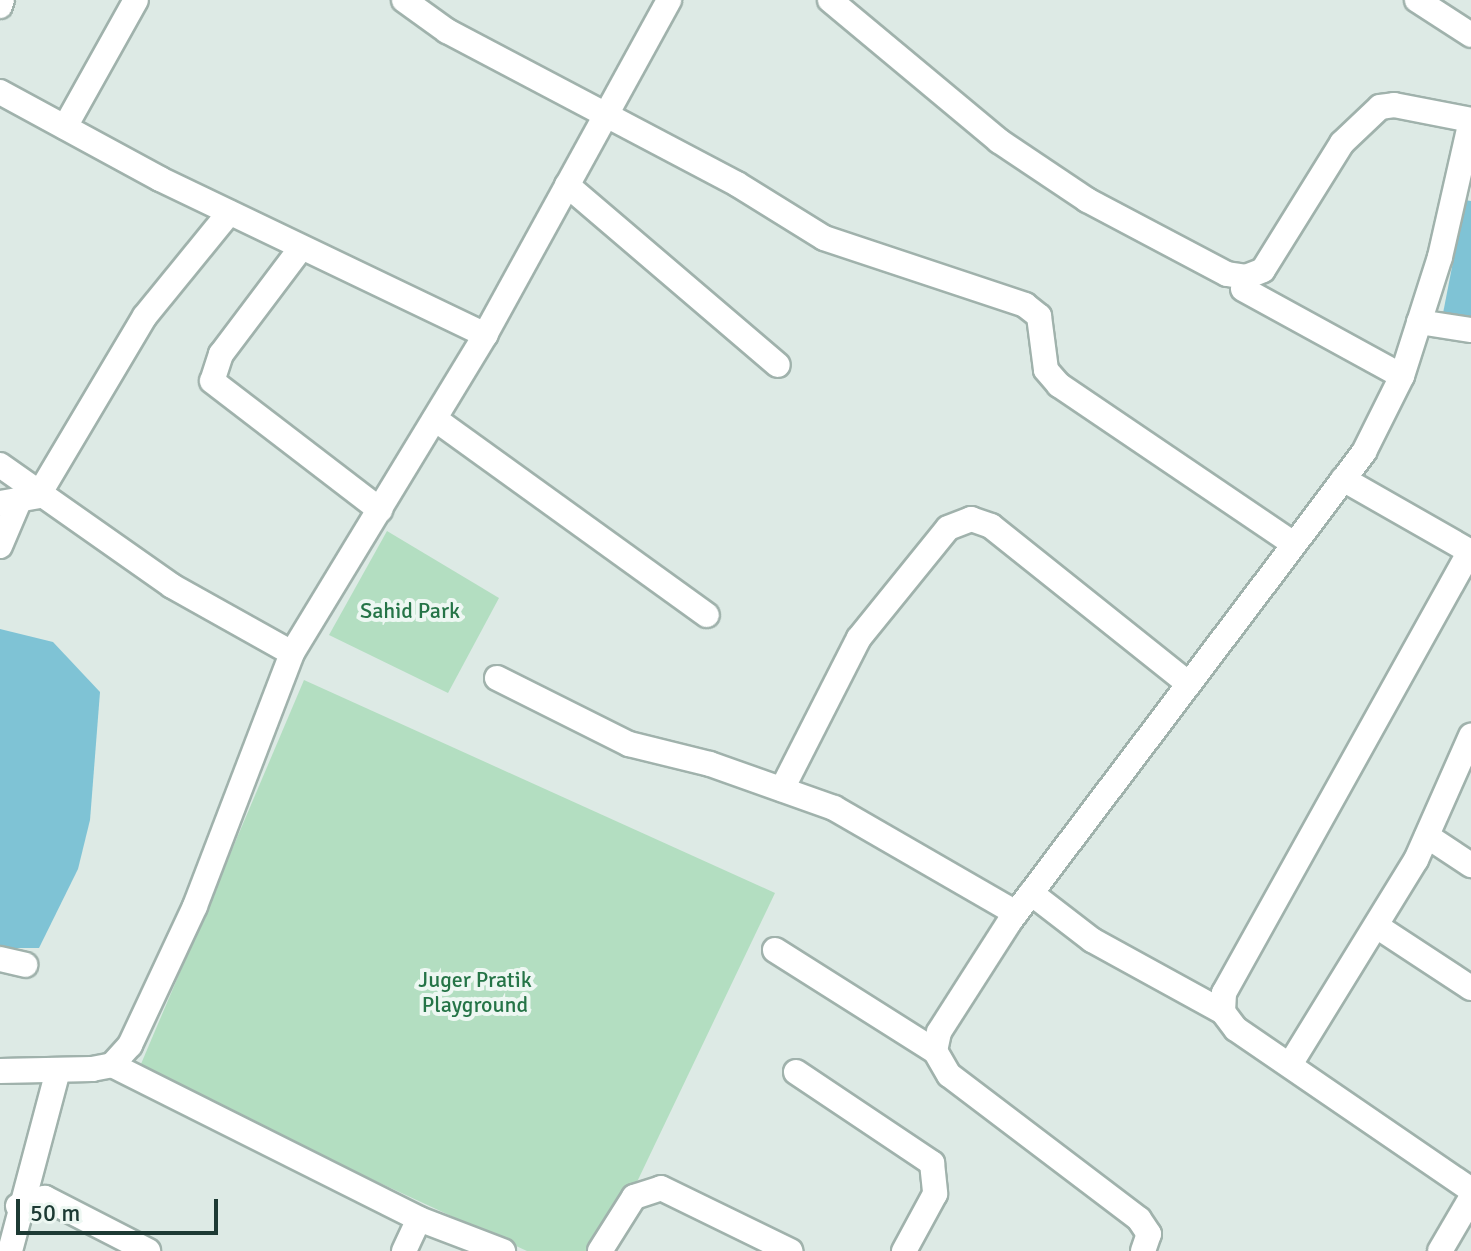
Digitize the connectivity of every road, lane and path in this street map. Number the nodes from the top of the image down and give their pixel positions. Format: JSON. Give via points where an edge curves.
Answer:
{"nodes":[{"id":1,"x":136,"y":0,"type":"edge"},
{"id":2,"x":404,"y":0,"type":"edge"},
{"id":3,"x":830,"y":0,"type":"edge"},
{"id":4,"x":1417,"y":0,"type":"edge"},
{"id":5,"x":663,"y":3,"type":"edge"},
{"id":6,"x":1471,"y":35,"type":"edge"},
{"id":7,"x":0,"y":92,"type":"edge"},
{"id":8,"x":605,"y":115,"type":"junction"},
{"id":9,"x":1471,"y":121,"type":"edge"},
{"id":10,"x":65,"y":127,"type":"junction"},
{"id":11,"x":567,"y":185,"type":"junction"},
{"id":12,"x":229,"y":213,"type":"junction"},
{"id":13,"x":301,"y":248,"type":"junction"},
{"id":14,"x":1243,"y":289,"type":"dead end"},
{"id":15,"x":1419,"y":322,"type":"junction"},
{"id":16,"x":1471,"y":330,"type":"edge"},
{"id":17,"x":485,"y":335,"type":"junction"},
{"id":18,"x":778,"y":365,"type":"dead end"},
{"id":19,"x":1402,"y":376,"type":"junction"},
{"id":20,"x":435,"y":419,"type":"junction"},
{"id":21,"x":0,"y":465,"type":"edge"},
{"id":22,"x":1343,"y":479,"type":"junction"},
{"id":23,"x":19,"y":500,"type":"edge"},
{"id":24,"x":380,"y":510,"type":"junction"},
{"id":25,"x":1292,"y":543,"type":"junction"},
{"id":26,"x":0,"y":546,"type":"edge"},
{"id":27,"x":1470,"y":552,"type":"edge"},
{"id":28,"x":707,"y":615,"type":"dead end"},
{"id":29,"x":292,"y":653,"type":"junction"},
{"id":30,"x":497,"y":678,"type":"dead end"},
{"id":31,"x":1189,"y":684,"type":"junction"},
{"id":32,"x":1470,"y":739,"type":"edge"},
{"id":33,"x":782,"y":789,"type":"junction"},
{"id":34,"x":1427,"y":836,"type":"junction"},
{"id":35,"x":1471,"y":865,"type":"edge"},
{"id":36,"x":1031,"y":893,"type":"junction"},
{"id":37,"x":1016,"y":913,"type":"junction"},
{"id":38,"x":1378,"y":927,"type":"junction"},
{"id":39,"x":775,"y":950,"type":"dead end"},
{"id":40,"x":0,"y":959,"type":"edge"},
{"id":41,"x":25,"y":965,"type":"dead end"},
{"id":42,"x":1471,"y":988,"type":"edge"},
{"id":43,"x":1223,"y":1012,"type":"junction"},
{"id":44,"x":935,"y":1051,"type":"junction"},
{"id":45,"x":1291,"y":1063,"type":"junction"},
{"id":46,"x":112,"y":1065,"type":"junction"},
{"id":47,"x":0,"y":1071,"type":"edge"},
{"id":48,"x":58,"y":1071,"type":"junction"},
{"id":49,"x":796,"y":1072,"type":"dead end"},
{"id":50,"x":1471,"y":1190,"type":"edge"},
{"id":51,"x":18,"y":1206,"type":"junction"},
{"id":52,"x":1468,"y":1209,"type":"edge"},
{"id":53,"x":419,"y":1219,"type":"junction"},
{"id":54,"x":10,"y":1251,"type":"edge"},
{"id":55,"x":148,"y":1251,"type":"edge"},
{"id":56,"x":404,"y":1251,"type":"edge"},
{"id":57,"x":503,"y":1251,"type":"edge"},
{"id":58,"x":600,"y":1251,"type":"edge"},
{"id":59,"x":790,"y":1251,"type":"edge"},
{"id":60,"x":904,"y":1251,"type":"edge"},
{"id":61,"x":1144,"y":1251,"type":"edge"},
{"id":62,"x":1440,"y":1251,"type":"edge"}],
"edges":[{"from":1,"to":10,"type":"street"},
{"from":2,"to":8,"type":"street","via":[[447,31]]},
{"from":3,"to":9,"type":"street","via":[[999,141],[1087,200],[1227,274],[1246,277],[1263,270],[1342,143],[1380,107],[1394,105]]},
{"from":4,"to":6,"type":"street"},
{"from":5,"to":8,"type":"street"},
{"from":7,"to":10,"type":"street"},
{"from":8,"to":11,"type":"street"},
{"from":8,"to":25,"type":"street","via":[[737,184],[824,238],[1025,305],[1039,316],[1046,370],[1059,385]]},
{"from":9,"to":15,"type":"street"},
{"from":10,"to":12,"type":"street"},
{"from":11,"to":17,"type":"street"},
{"from":11,"to":18,"type":"street"},
{"from":12,"to":13,"type":"street"},
{"from":12,"to":23,"type":"street","via":[[145,316]]},
{"from":13,"to":17,"type":"street"},
{"from":13,"to":24,"type":"street","via":[[221,354],[212,381]]},
{"from":14,"to":19,"type":"street"},
{"from":15,"to":16,"type":"street"},
{"from":15,"to":19,"type":"street"},
{"from":17,"to":20,"type":"street"},
{"from":19,"to":22,"type":"street","via":[[1364,452]]},
{"from":20,"to":24,"type":"street"},
{"from":20,"to":28,"type":"street"},
{"from":21,"to":23,"type":"street"},
{"from":22,"to":25,"type":"street"},
{"from":22,"to":27,"type":"street"},
{"from":23,"to":26,"type":"street"},
{"from":23,"to":29,"type":"street"},
{"from":24,"to":29,"type":"street"},
{"from":25,"to":31,"type":"street"},
{"from":27,"to":43,"type":"street","via":[[1224,993]]},
{"from":29,"to":46,"type":"street","via":[[146,1020]]},
{"from":30,"to":33,"type":"street","via":[[629,744]]},
{"from":31,"to":33,"type":"street","via":[[991,526],[971,519],[948,528],[859,638]]},
{"from":31,"to":36,"type":"street"},
{"from":32,"to":34,"type":"street"},
{"from":33,"to":37,"type":"street","via":[[884,834]]},
{"from":34,"to":35,"type":"street"},
{"from":34,"to":38,"type":"street"},
{"from":36,"to":37,"type":"street"},
{"from":36,"to":43,"type":"street","via":[[1092,940]]},
{"from":37,"to":44,"type":"street","via":[[939,1032]]},
{"from":38,"to":42,"type":"street"},
{"from":38,"to":45,"type":"street"},
{"from":39,"to":44,"type":"street"},
{"from":40,"to":41,"type":"street"},
{"from":43,"to":45,"type":"street","via":[[1236,1029]]},
{"from":44,"to":61,"type":"street","via":[[949,1075],[1139,1219],[1149,1234]]},
{"from":45,"to":50,"type":"street"},
{"from":46,"to":48,"type":"street"},
{"from":46,"to":53,"type":"street"},
{"from":47,"to":48,"type":"street"},
{"from":48,"to":51,"type":"street"},
{"from":49,"to":60,"type":"street","via":[[932,1163],[935,1194]]},
{"from":51,"to":54,"type":"street"},
{"from":51,"to":55,"type":"street","via":[[45,1198]]},
{"from":52,"to":62,"type":"street"},
{"from":53,"to":56,"type":"street"},
{"from":53,"to":57,"type":"street"},
{"from":58,"to":59,"type":"street","via":[[634,1197],[661,1188]]}]}
